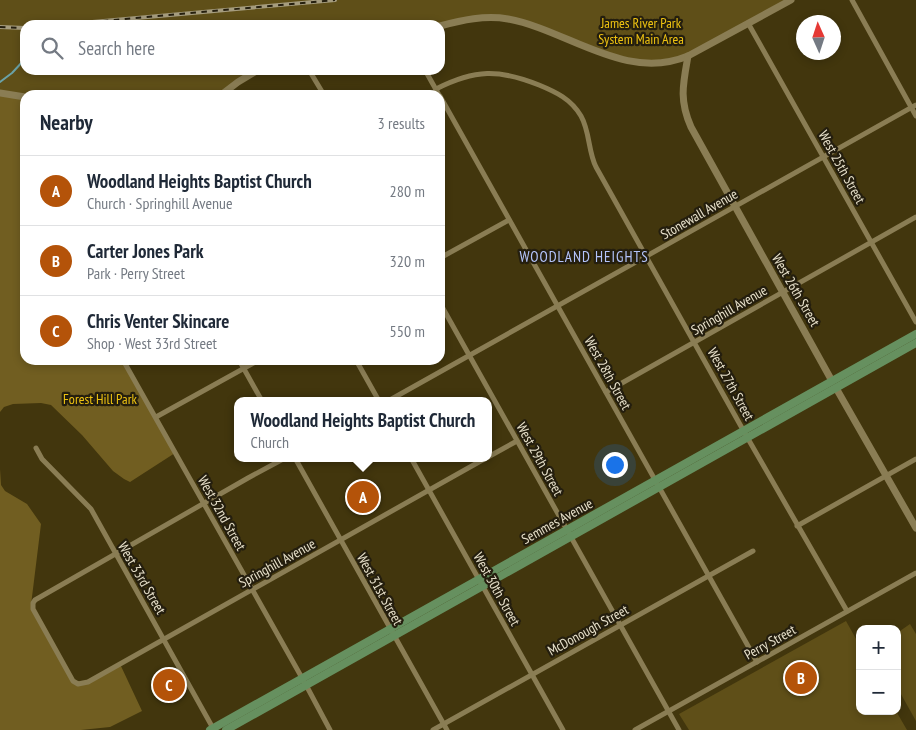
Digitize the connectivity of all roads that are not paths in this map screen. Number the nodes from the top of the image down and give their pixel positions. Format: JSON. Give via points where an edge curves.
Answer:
{"nodes":[{"id":1,"x":791,"y":0,"type":"edge"},
{"id":2,"x":852,"y":0,"type":"edge"},
{"id":3,"x":748,"y":23,"type":"junction"},
{"id":4,"x":445,"y":25,"type":"edge"},
{"id":5,"x":688,"y":56,"type":"junction"},
{"id":6,"x":250,"y":75,"type":"edge"},
{"id":7,"x":313,"y":75,"type":"edge"},
{"id":8,"x":429,"y":75,"type":"edge"},
{"id":9,"x":436,"y":89,"type":"joint"},
{"id":10,"x":228,"y":90,"type":"edge"},
{"id":11,"x":321,"y":90,"type":"edge"},
{"id":12,"x":0,"y":93,"type":"edge"},
{"id":13,"x":20,"y":96,"type":"edge"},
{"id":14,"x":445,"y":105,"type":"edge"},
{"id":15,"x":914,"y":106,"type":"edge"},
{"id":16,"x":916,"y":116,"type":"edge"},
{"id":17,"x":823,"y":157,"type":"junction"},
{"id":18,"x":734,"y":206,"type":"junction"},
{"id":19,"x":916,"y":217,"type":"edge"},
{"id":20,"x":509,"y":220,"type":"junction"},
{"id":21,"x":871,"y":242,"type":"junction"},
{"id":22,"x":445,"y":255,"type":"edge"},
{"id":23,"x":647,"y":256,"type":"junction"},
{"id":24,"x":783,"y":292,"type":"junction"},
{"id":25,"x":557,"y":306,"type":"junction"},
{"id":26,"x":445,"y":312,"type":"edge"},
{"id":27,"x":916,"y":322,"type":"edge"},
{"id":28,"x":916,"y":334,"type":"edge"},
{"id":29,"x":695,"y":342,"type":"junction"},
{"id":30,"x":916,"y":343,"type":"edge"},
{"id":31,"x":470,"y":355,"type":"junction"},
{"id":32,"x":127,"y":365,"type":"edge"},
{"id":33,"x":242,"y":365,"type":"edge"},
{"id":34,"x":250,"y":365,"type":"edge"},
{"id":35,"x":359,"y":365,"type":"edge"},
{"id":36,"x":244,"y":368,"type":"junction"},
{"id":37,"x":834,"y":384,"type":"junction"},
{"id":38,"x":606,"y":392,"type":"junction"},
{"id":39,"x":260,"y":397,"type":"edge"},
{"id":40,"x":377,"y":397,"type":"edge"},
{"id":41,"x":395,"y":397,"type":"edge"},
{"id":42,"x":156,"y":417,"type":"junction"},
{"id":43,"x":745,"y":434,"type":"junction"},
{"id":44,"x":517,"y":441,"type":"junction"},
{"id":45,"x":36,"y":448,"type":"dead end"},
{"id":46,"x":492,"y":455,"type":"edge"},
{"id":47,"x":916,"y":459,"type":"edge"},
{"id":48,"x":278,"y":462,"type":"edge"},
{"id":49,"x":297,"y":462,"type":"edge"},
{"id":50,"x":413,"y":462,"type":"edge"},
{"id":51,"x":480,"y":462,"type":"edge"},
{"id":52,"x":887,"y":476,"type":"junction"},
{"id":53,"x":657,"y":483,"type":"junction"},
{"id":54,"x":429,"y":491,"type":"junction"},
{"id":55,"x":204,"y":504,"type":"junction"},
{"id":56,"x":798,"y":526,"type":"junction"},
{"id":57,"x":916,"y":528,"type":"edge"},
{"id":58,"x":569,"y":533,"type":"junction"},
{"id":59,"x":341,"y":541,"type":"junction"},
{"id":60,"x":753,"y":551,"type":"dead end"},
{"id":61,"x":115,"y":554,"type":"junction"},
{"id":62,"x":916,"y":573,"type":"edge"},
{"id":63,"x":708,"y":576,"type":"junction"},
{"id":64,"x":481,"y":582,"type":"junction"},
{"id":65,"x":252,"y":590,"type":"junction"},
{"id":66,"x":847,"y":611,"type":"junction"},
{"id":67,"x":620,"y":625,"type":"junction"},
{"id":68,"x":392,"y":632,"type":"junction"},
{"id":69,"x":164,"y":639,"type":"junction"},
{"id":70,"x":757,"y":662,"type":"junction"},
{"id":71,"x":532,"y":675,"type":"junction"},
{"id":72,"x":304,"y":682,"type":"junction"},
{"id":73,"x":669,"y":711,"type":"junction"},
{"id":74,"x":444,"y":724,"type":"junction"},
{"id":75,"x":213,"y":729,"type":"edge"},
{"id":76,"x":226,"y":730,"type":"edge"},
{"id":77,"x":330,"y":730,"type":"edge"},
{"id":78,"x":434,"y":730,"type":"edge"},
{"id":79,"x":447,"y":730,"type":"edge"},
{"id":80,"x":563,"y":730,"type":"edge"},
{"id":81,"x":635,"y":730,"type":"edge"},
{"id":82,"x":679,"y":730,"type":"edge"}],
"edges":[{"from":1,"to":3,"type":"street"},
{"from":2,"to":15,"type":"street"},
{"from":3,"to":5,"type":"street"},
{"from":3,"to":17,"type":"street","name":"West 25th Street"},
{"from":4,"to":5,"type":"street","via":[[479,18],[507,19],[618,59],[646,64]]},
{"from":5,"to":18,"type":"street","name":"West 26th Street","via":[[682,92],[686,116]]},
{"from":6,"to":10,"type":"street"},
{"from":7,"to":11,"type":"street"},
{"from":8,"to":9,"type":"street","name":"West 28th Street"},
{"from":9,"to":23,"type":"street","name":"West 27th Street","via":[[461,77],[495,73],[522,78],[556,92],[573,105],[587,130],[596,167]]},
{"from":12,"to":13,"type":"street"},
{"from":14,"to":20,"type":"street","name":"West 28th Street"},
{"from":15,"to":16,"type":"street"},
{"from":15,"to":17,"type":"street","name":"Stonewall Avenue"},
{"from":17,"to":18,"type":"street","name":"Stonewall Avenue"},
{"from":17,"to":21,"type":"street","name":"West 25th Street"},
{"from":18,"to":23,"type":"street","name":"Stonewall Avenue"},
{"from":18,"to":24,"type":"street","name":"West 26th Street"},
{"from":19,"to":21,"type":"street","name":"Springhill Avenue"},
{"from":20,"to":22,"type":"street"},
{"from":20,"to":25,"type":"street","name":"West 28th Street"},
{"from":21,"to":24,"type":"street","name":"Springhill Avenue"},
{"from":21,"to":27,"type":"street","name":"West 25th Street"},
{"from":23,"to":25,"type":"street","name":"Stonewall Avenue"},
{"from":23,"to":29,"type":"street","name":"West 27th Street"},
{"from":24,"to":29,"type":"street","name":"Springhill Avenue"},
{"from":24,"to":37,"type":"street","name":"West 26th Street"},
{"from":25,"to":31,"type":"street","name":"Stonewall Avenue"},
{"from":25,"to":38,"type":"street","name":"West 28th Street"},
{"from":26,"to":31,"type":"street","name":"West 29th Street"},
{"from":28,"to":37,"type":"main road","name":"Semmes Avenue"},
{"from":29,"to":38,"type":"street","name":"Springhill Avenue"},
{"from":29,"to":43,"type":"street","name":"West 27th Street"},
{"from":30,"to":37,"type":"main road","name":"Semmes Avenue"},
{"from":31,"to":41,"type":"street","name":"Stonewall Avenue"},
{"from":31,"to":44,"type":"street","name":"West 29th Street"},
{"from":32,"to":42,"type":"street","name":"West 32nd Street"},
{"from":33,"to":36,"type":"street"},
{"from":34,"to":36,"type":"street"},
{"from":35,"to":40,"type":"street"},
{"from":36,"to":39,"type":"street"},
{"from":36,"to":42,"type":"street"},
{"from":37,"to":43,"type":"main road","name":"Semmes Avenue"},
{"from":37,"to":52,"type":"street","name":"West 26th Street"},
{"from":38,"to":53,"type":"street","name":"West 28th Street"},
{"from":42,"to":55,"type":"street","name":"West 32nd Street"},
{"from":43,"to":53,"type":"main road","name":"Semmes Avenue"},
{"from":43,"to":56,"type":"street","name":"West 27th Street"},
{"from":44,"to":46,"type":"street","name":"Springhill Avenue"},
{"from":44,"to":58,"type":"street","name":"West 29th Street"},
{"from":45,"to":61,"type":"street","name":"West 33rd Street","via":[[42,459],[90,509]]},
{"from":47,"to":52,"type":"street"},
{"from":48,"to":55,"type":"street"},
{"from":49,"to":59,"type":"street","name":"West 31st Street"},
{"from":50,"to":54,"type":"street","name":"West 30th Street"},
{"from":51,"to":54,"type":"street","name":"Springhill Avenue"},
{"from":52,"to":56,"type":"street"},
{"from":52,"to":57,"type":"street","name":"West 26th Street"},
{"from":53,"to":58,"type":"main road","name":"Semmes Avenue"},
{"from":53,"to":63,"type":"street","name":"West 28th Street"},
{"from":54,"to":59,"type":"street","name":"Springhill Avenue"},
{"from":54,"to":64,"type":"street","name":"West 30th Street"},
{"from":55,"to":61,"type":"street"},
{"from":55,"to":65,"type":"street","name":"West 32nd Street"},
{"from":56,"to":66,"type":"street","name":"West 27th Street"},
{"from":58,"to":64,"type":"main road","name":"Semmes Avenue"},
{"from":58,"to":67,"type":"street","name":"West 29th Street"},
{"from":59,"to":65,"type":"street","name":"Springhill Avenue"},
{"from":59,"to":68,"type":"street","name":"West 31st Street"},
{"from":60,"to":63,"type":"street","name":"McDonough Street"},
{"from":61,"to":69,"type":"street","name":"West 33rd Street"},
{"from":61,"to":69,"type":"street","name":"Springhill Avenue","via":[[33,603],[34,611],[71,678],[78,684],[88,682]]},
{"from":62,"to":66,"type":"street","name":"Perry Street"},
{"from":63,"to":67,"type":"street","name":"McDonough Street"},
{"from":63,"to":70,"type":"street","name":"West 28th Street"},
{"from":64,"to":68,"type":"main road","name":"Semmes Avenue"},
{"from":64,"to":71,"type":"street","name":"West 30th Street"},
{"from":65,"to":69,"type":"street","name":"Springhill Avenue"},
{"from":65,"to":72,"type":"street","name":"West 32nd Street"},
{"from":66,"to":70,"type":"street","name":"Perry Street"},
{"from":67,"to":71,"type":"street","name":"McDonough Street"},
{"from":67,"to":73,"type":"street","name":"West 29th Street"},
{"from":68,"to":72,"type":"main road","name":"Semmes Avenue"},
{"from":68,"to":74,"type":"street","name":"West 31st Street"},
{"from":69,"to":75,"type":"street","name":"West 33rd Street"},
{"from":70,"to":73,"type":"street","name":"Perry Street"},
{"from":71,"to":74,"type":"street","name":"McDonough Street"},
{"from":71,"to":80,"type":"street","name":"West 30th Street"},
{"from":72,"to":75,"type":"main road","name":"Semmes Avenue"},
{"from":72,"to":76,"type":"main road","name":"Semmes Avenue"},
{"from":72,"to":77,"type":"street","name":"West 32nd Street"},
{"from":73,"to":81,"type":"street","name":"Perry Street"},
{"from":73,"to":82,"type":"street","name":"West 29th Street"},
{"from":74,"to":78,"type":"street","name":"McDonough Street"},
{"from":74,"to":79,"type":"street","name":"West 31st Street"}]}
